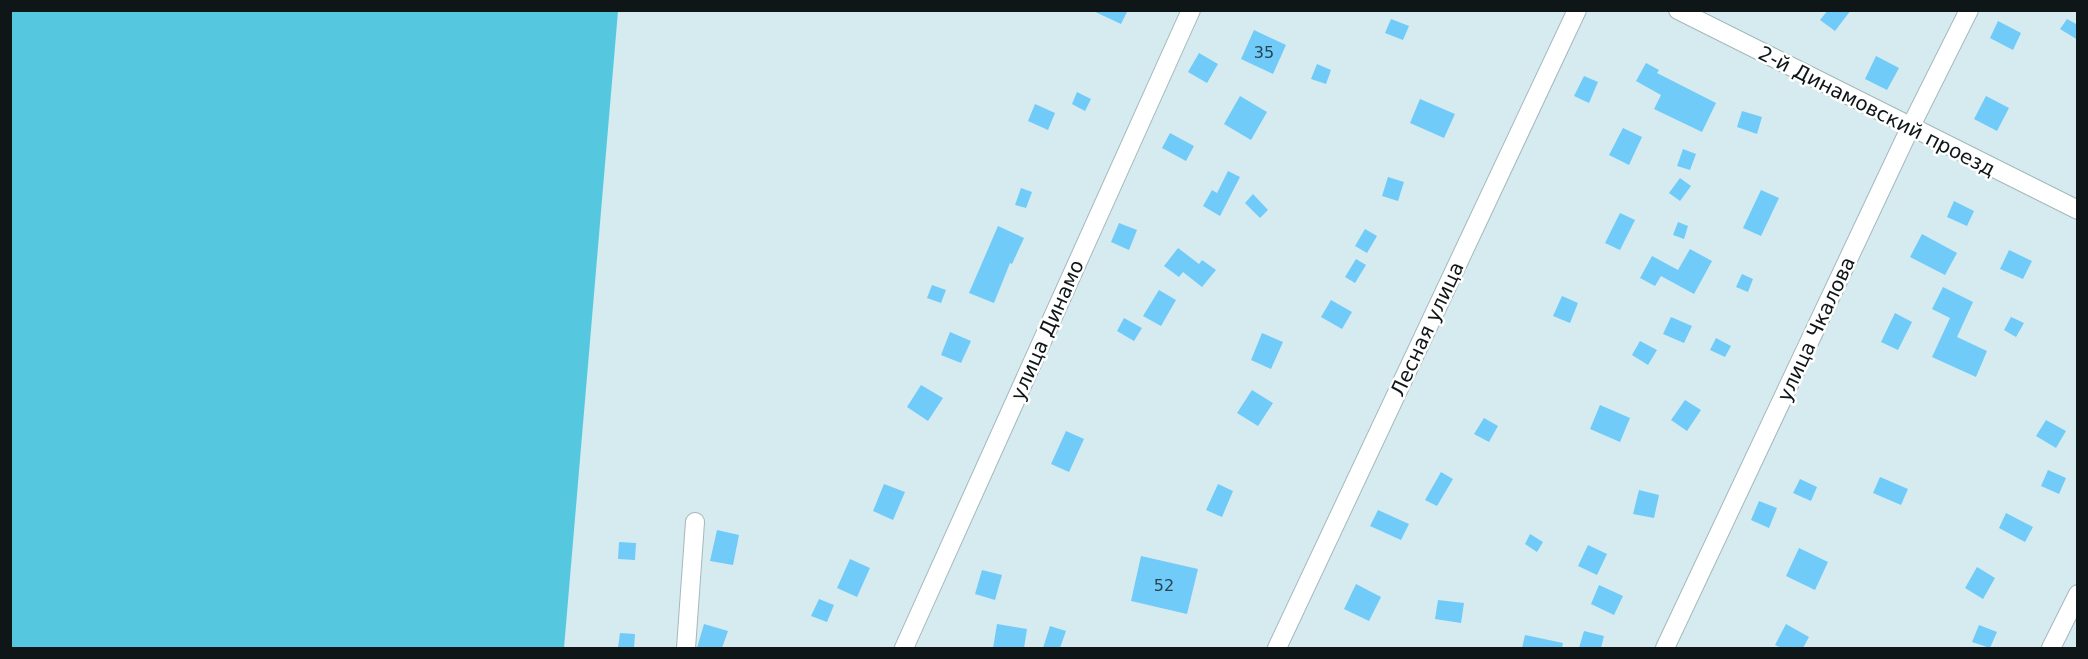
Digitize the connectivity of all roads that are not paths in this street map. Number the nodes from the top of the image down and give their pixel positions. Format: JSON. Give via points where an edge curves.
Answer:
{"nodes":[{"id":1,"x":1191,"y":10,"type":"edge"},
{"id":2,"x":1577,"y":10,"type":"edge"},
{"id":3,"x":1678,"y":10,"type":"edge"},
{"id":4,"x":1969,"y":10,"type":"edge"},
{"id":5,"x":1910,"y":128,"type":"junction"},
{"id":6,"x":2078,"y":210,"type":"edge"},
{"id":7,"x":695,"y":522,"type":"dead end"},
{"id":8,"x":2078,"y":594,"type":"edge"},
{"id":9,"x":686,"y":648,"type":"edge"},
{"id":10,"x":904,"y":648,"type":"edge"},
{"id":11,"x":1277,"y":648,"type":"edge"},
{"id":12,"x":1665,"y":648,"type":"edge"},
{"id":13,"x":2050,"y":648,"type":"edge"}],
"edges":[{"from":1,"to":10,"type":"street","name":"улица Динамо"},
{"from":2,"to":11,"type":"street","name":"Лесная улица"},
{"from":3,"to":5,"type":"street","name":"2-й Динамовский проезд"},
{"from":4,"to":5,"type":"street","name":"улица Чкалова"},
{"from":5,"to":6,"type":"street","name":"2-й Динамовский проезд"},
{"from":5,"to":12,"type":"street","name":"улица Чкалова"},
{"from":7,"to":9,"type":"street"},
{"from":8,"to":13,"type":"street"}]}
